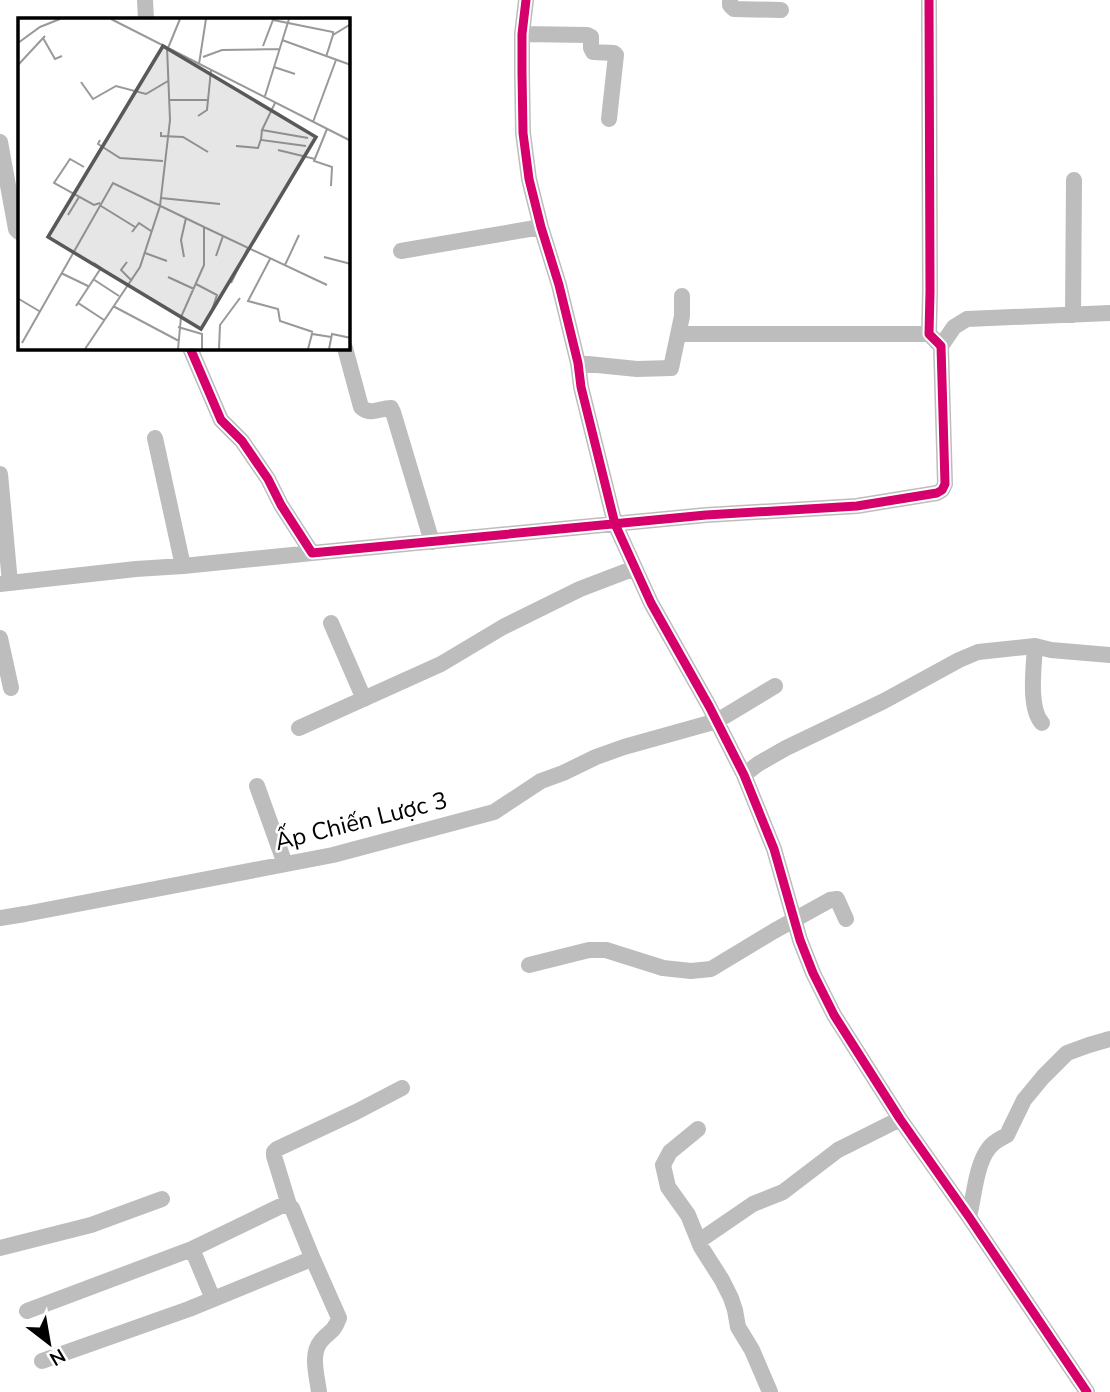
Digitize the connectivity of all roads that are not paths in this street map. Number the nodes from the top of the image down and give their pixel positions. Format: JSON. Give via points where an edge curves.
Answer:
{"nodes":[{"id":1,"x":145,"y":0,"type":"edge"},
{"id":2,"x":526,"y":0,"type":"edge"},
{"id":3,"x":730,"y":0,"type":"edge"},
{"id":4,"x":929,"y":0,"type":"edge"},
{"id":5,"x":781,"y":10,"type":"dead end"},
{"id":6,"x":146,"y":18,"type":"edge"},
{"id":7,"x":522,"y":34,"type":"junction"},
{"id":8,"x":610,"y":119,"type":"dead end"},
{"id":9,"x":0,"y":142,"type":"edge"},
{"id":10,"x":1074,"y":180,"type":"dead end"},
{"id":11,"x":541,"y":227,"type":"junction"},
{"id":12,"x":18,"y":231,"type":"edge"},
{"id":13,"x":401,"y":251,"type":"dead end"},
{"id":14,"x":682,"y":296,"type":"dead end"},
{"id":15,"x":1110,"y":313,"type":"edge"},
{"id":16,"x":1073,"y":314,"type":"junction"},
{"id":17,"x":1110,"y":324,"type":"edge"},
{"id":18,"x":679,"y":334,"type":"junction"},
{"id":19,"x":929,"y":334,"type":"junction"},
{"id":20,"x":941,"y":346,"type":"junction"},
{"id":21,"x":191,"y":350,"type":"edge"},
{"id":22,"x":346,"y":350,"type":"edge"},
{"id":23,"x":578,"y":363,"type":"junction"},
{"id":24,"x":155,"y":438,"type":"dead end"},
{"id":25,"x":0,"y":474,"type":"edge"},
{"id":26,"x":615,"y":524,"type":"junction"},
{"id":27,"x":432,"y":542,"type":"junction"},
{"id":28,"x":312,"y":553,"type":"junction"},
{"id":29,"x":183,"y":566,"type":"junction"},
{"id":30,"x":635,"y":568,"type":"junction"},
{"id":31,"x":5,"y":584,"type":"edge"},
{"id":32,"x":331,"y":623,"type":"dead end"},
{"id":33,"x":0,"y":638,"type":"edge"},
{"id":34,"x":1035,"y":646,"type":"junction"},
{"id":35,"x":1110,"y":655,"type":"edge"},
{"id":36,"x":775,"y":686,"type":"dead end"},
{"id":37,"x":11,"y":688,"type":"dead end"},
{"id":38,"x":364,"y":699,"type":"junction"},
{"id":39,"x":717,"y":721,"type":"junction"},
{"id":40,"x":1042,"y":723,"type":"dead end"},
{"id":41,"x":299,"y":728,"type":"dead end"},
{"id":42,"x":744,"y":775,"type":"junction"},
{"id":43,"x":257,"y":786,"type":"dead end"},
{"id":44,"x":282,"y":856,"type":"junction"},
{"id":45,"x":0,"y":918,"type":"edge"},
{"id":46,"x":846,"y":919,"type":"dead end"},
{"id":47,"x":795,"y":920,"type":"junction"},
{"id":48,"x":529,"y":965,"type":"dead end"},
{"id":49,"x":1110,"y":1039,"type":"edge"},
{"id":50,"x":402,"y":1088,"type":"dead end"},
{"id":51,"x":900,"y":1119,"type":"junction"},
{"id":52,"x":698,"y":1129,"type":"dead end"},
{"id":53,"x":162,"y":1199,"type":"dead end"},
{"id":54,"x":289,"y":1205,"type":"junction"},
{"id":55,"x":969,"y":1217,"type":"junction"},
{"id":56,"x":699,"y":1241,"type":"junction"},
{"id":57,"x":0,"y":1248,"type":"edge"},
{"id":58,"x":192,"y":1249,"type":"junction"},
{"id":59,"x":312,"y":1257,"type":"junction"},
{"id":60,"x":213,"y":1299,"type":"junction"},
{"id":61,"x":27,"y":1311,"type":"dead end"},
{"id":62,"x":42,"y":1361,"type":"dead end"},
{"id":63,"x":319,"y":1392,"type":"edge"},
{"id":64,"x":770,"y":1392,"type":"edge"},
{"id":65,"x":1087,"y":1392,"type":"edge"}],
"edges":[{"from":1,"to":6,"type":"street"},
{"from":2,"to":7,"type":"street"},
{"from":3,"to":5,"type":"street","via":[[734,9]]},
{"from":4,"to":19,"type":"street"},
{"from":7,"to":8,"type":"street","via":[[587,35],[593,52],[614,53]]},
{"from":7,"to":11,"type":"street","via":[[523,133]]},
{"from":9,"to":12,"type":"street"},
{"from":10,"to":16,"type":"street"},
{"from":11,"to":13,"type":"street"},
{"from":11,"to":23,"type":"street"},
{"from":14,"to":18,"type":"street"},
{"from":15,"to":16,"type":"street"},
{"from":15,"to":17,"type":"street"},
{"from":16,"to":20,"type":"street","via":[[967,319],[954,327]]},
{"from":18,"to":19,"type":"street"},
{"from":18,"to":23,"type":"street","via":[[667,370]]},
{"from":19,"to":20,"type":"street"},
{"from":20,"to":26,"type":"street","via":[[945,485],[937,493],[857,506]]},
{"from":21,"to":28,"type":"street","via":[[221,420],[242,441]]},
{"from":22,"to":27,"type":"street","via":[[361,407],[370,412],[391,408],[393,412]]},
{"from":23,"to":26,"type":"street"},
{"from":24,"to":29,"type":"street"},
{"from":25,"to":31,"type":"street"},
{"from":26,"to":27,"type":"street"},
{"from":26,"to":30,"type":"street"},
{"from":27,"to":28,"type":"street"},
{"from":28,"to":29,"type":"street"},
{"from":29,"to":31,"type":"street"},
{"from":30,"to":38,"type":"street","via":[[580,589]]},
{"from":30,"to":39,"type":"street"},
{"from":32,"to":38,"type":"street"},
{"from":33,"to":37,"type":"street"},
{"from":34,"to":35,"type":"street"},
{"from":34,"to":40,"type":"street","via":[[1035,714]]},
{"from":34,"to":42,"type":"street","via":[[978,652],[959,660],[786,748]]},
{"from":36,"to":39,"type":"street","name":"Ấp Chiến Lược 3"},
{"from":38,"to":41,"type":"street"},
{"from":39,"to":42,"type":"street"},
{"from":39,"to":44,"type":"street","name":"Ấp Chiến Lược 3","via":[[596,757],[541,781],[494,812],[333,855]]},
{"from":42,"to":47,"type":"street","via":[[774,849]]},
{"from":43,"to":44,"type":"street"},
{"from":44,"to":45,"type":"street","name":"Ấp Chiến Lược 3"},
{"from":46,"to":47,"type":"street","via":[[837,899]]},
{"from":47,"to":48,"type":"street","via":[[711,969],[663,968],[606,950]]},
{"from":47,"to":51,"type":"street","via":[[834,1015]]},
{"from":49,"to":55,"type":"street","via":[[1067,1053],[1024,1100],[1007,1135],[983,1158]]},
{"from":50,"to":54,"type":"street","via":[[274,1152]]},
{"from":51,"to":55,"type":"street"},
{"from":51,"to":56,"type":"street","via":[[838,1150],[783,1192],[753,1204]]},
{"from":52,"to":56,"type":"street","via":[[670,1152],[663,1165],[668,1187]]},
{"from":53,"to":57,"type":"street","via":[[91,1225]]},
{"from":54,"to":58,"type":"street"},
{"from":54,"to":59,"type":"street"},
{"from":55,"to":65,"type":"street"},
{"from":56,"to":64,"type":"street","via":[[731,1298],[738,1327]]},
{"from":58,"to":60,"type":"street"},
{"from":58,"to":61,"type":"street"},
{"from":59,"to":60,"type":"street"},
{"from":59,"to":63,"type":"street","via":[[339,1318],[316,1351]]},
{"from":60,"to":62,"type":"street"}]}
